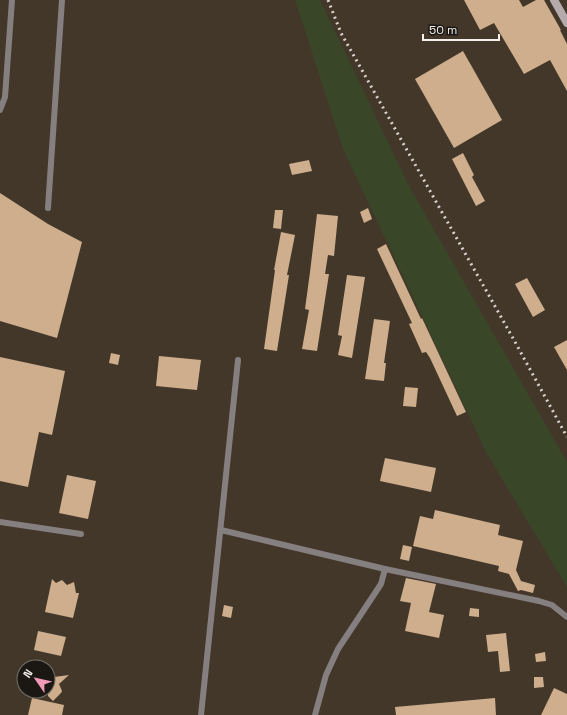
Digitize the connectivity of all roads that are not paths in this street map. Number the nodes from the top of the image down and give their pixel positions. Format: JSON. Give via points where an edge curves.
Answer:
{"nodes":[{"id":1,"x":12,"y":0,"type":"edge"},
{"id":2,"x":62,"y":0,"type":"edge"},
{"id":3,"x":554,"y":0,"type":"edge"},
{"id":4,"x":567,"y":23,"type":"edge"},
{"id":5,"x":0,"y":110,"type":"edge"},
{"id":6,"x":48,"y":208,"type":"dead end"},
{"id":7,"x":238,"y":360,"type":"dead end"},
{"id":8,"x":0,"y":522,"type":"edge"},
{"id":9,"x":221,"y":530,"type":"junction"},
{"id":10,"x":81,"y":534,"type":"dead end"},
{"id":11,"x":385,"y":569,"type":"junction"},
{"id":12,"x":567,"y":617,"type":"edge"},
{"id":13,"x":201,"y":715,"type":"edge"},
{"id":14,"x":315,"y":715,"type":"edge"}],
"edges":[{"from":1,"to":5,"type":"lane","via":[[5,97]]},
{"from":2,"to":6,"type":"lane"},
{"from":3,"to":4,"type":"main road"},
{"from":7,"to":9,"type":"lane"},
{"from":8,"to":10,"type":"lane"},
{"from":9,"to":11,"type":"lane"},
{"from":9,"to":13,"type":"lane"},
{"from":11,"to":12,"type":"lane","via":[[539,601],[552,605]]},
{"from":11,"to":14,"type":"lane","via":[[381,584],[335,655],[326,675]]}]}
